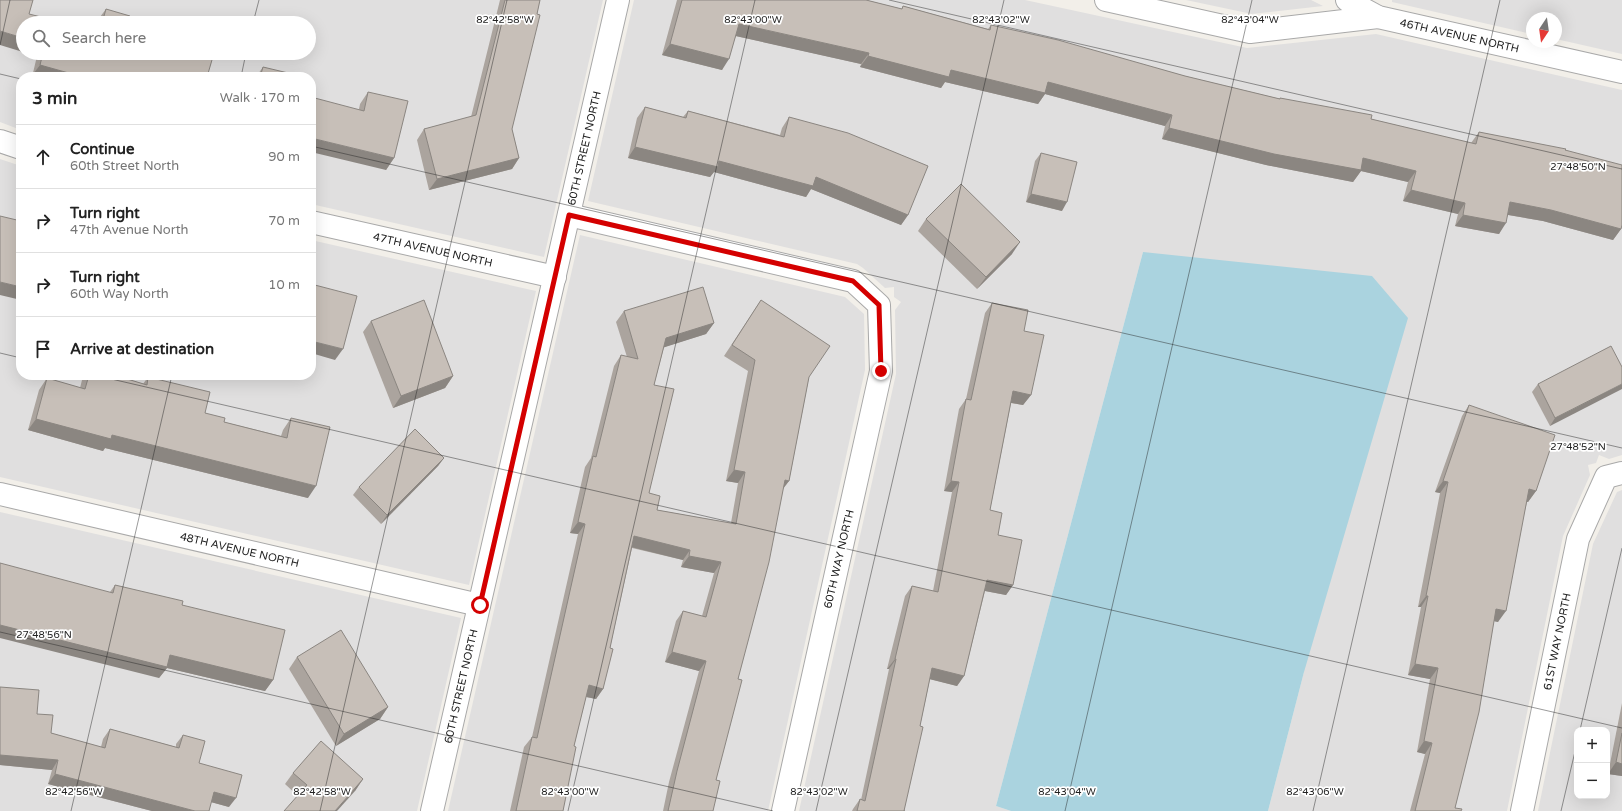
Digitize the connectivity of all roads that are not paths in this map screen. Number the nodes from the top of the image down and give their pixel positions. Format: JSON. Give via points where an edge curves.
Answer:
{"nodes":[{"id":1,"x":618,"y":0,"type":"edge"},
{"id":2,"x":1106,"y":0,"type":"edge"},
{"id":3,"x":1347,"y":0,"type":"edge"},
{"id":4,"x":1378,"y":17,"type":"junction"},
{"id":5,"x":1622,"y":72,"type":"edge"},
{"id":6,"x":0,"y":141,"type":"edge"},
{"id":7,"x":16,"y":146,"type":"edge"},
{"id":8,"x":569,"y":215,"type":"junction"},
{"id":9,"x":316,"y":223,"type":"edge"},
{"id":10,"x":555,"y":277,"type":"junction"},
{"id":11,"x":1614,"y":475,"type":"edge"},
{"id":12,"x":0,"y":494,"type":"edge"},
{"id":13,"x":480,"y":605,"type":"junction"},
{"id":14,"x":432,"y":811,"type":"edge"},
{"id":15,"x":783,"y":811,"type":"edge"},
{"id":16,"x":1522,"y":811,"type":"edge"}],
"edges":[{"from":1,"to":8,"type":"street","name":"60TH STREET NORTH"},
{"from":2,"to":4,"type":"street","via":[[1250,32]]},
{"from":3,"to":4,"type":"street","name":"46TH AVENUE NORTH"},
{"from":4,"to":5,"type":"street","name":"46TH AVENUE NORTH"},
{"from":6,"to":7,"type":"street"},
{"from":8,"to":10,"type":"street","name":"60TH STREET NORTH"},
{"from":8,"to":15,"type":"street","name":"60TH WAY NORTH","via":[[853,281],[879,305],[881,371]]},
{"from":9,"to":10,"type":"street","name":"47TH AVENUE NORTH"},
{"from":10,"to":13,"type":"street","name":"60TH STREET NORTH"},
{"from":11,"to":16,"type":"street","name":"61ST WAY NORTH","via":[[1578,539]]},
{"from":12,"to":13,"type":"street","name":"48TH AVENUE NORTH"},
{"from":13,"to":14,"type":"street","name":"60TH STREET NORTH"}]}
